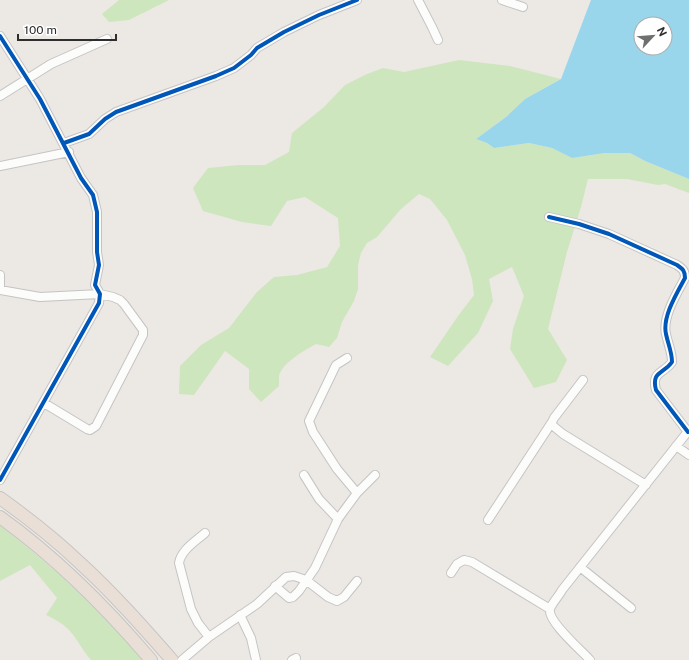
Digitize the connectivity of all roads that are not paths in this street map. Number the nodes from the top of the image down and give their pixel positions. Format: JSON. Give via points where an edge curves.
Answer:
{"nodes":[{"id":1,"x":357,"y":0,"type":"edge"},
{"id":2,"x":418,"y":0,"type":"edge"},
{"id":3,"x":502,"y":0,"type":"edge"},
{"id":4,"x":523,"y":7,"type":"dead end"},
{"id":5,"x":0,"y":36,"type":"edge"},
{"id":6,"x":107,"y":39,"type":"dead end"},
{"id":7,"x":438,"y":40,"type":"dead end"},
{"id":8,"x":27,"y":78,"type":"junction"},
{"id":9,"x":0,"y":96,"type":"edge"},
{"id":10,"x":64,"y":143,"type":"junction"},
{"id":11,"x":69,"y":152,"type":"junction"},
{"id":12,"x":0,"y":166,"type":"edge"},
{"id":13,"x":549,"y":217,"type":"dead end"},
{"id":14,"x":0,"y":275,"type":"edge"},
{"id":15,"x":0,"y":290,"type":"edge"},
{"id":16,"x":100,"y":294,"type":"junction"},
{"id":17,"x":347,"y":358,"type":"dead end"},
{"id":18,"x":582,"y":380,"type":"dead end"},
{"id":19,"x":44,"y":403,"type":"junction"},
{"id":20,"x":552,"y":422,"type":"junction"},
{"id":21,"x":688,"y":431,"type":"edge"},
{"id":22,"x":676,"y":446,"type":"junction"},
{"id":23,"x":689,"y":455,"type":"edge"},
{"id":24,"x":304,"y":475,"type":"dead end"},
{"id":25,"x":375,"y":476,"type":"dead end"},
{"id":26,"x":0,"y":480,"type":"edge"},
{"id":27,"x":646,"y":484,"type":"junction"},
{"id":28,"x":357,"y":493,"type":"junction"},
{"id":29,"x":0,"y":498,"type":"edge"},
{"id":30,"x":0,"y":517,"type":"edge"},
{"id":31,"x":338,"y":519,"type":"junction"},
{"id":32,"x":488,"y":520,"type":"dead end"},
{"id":33,"x":205,"y":533,"type":"dead end"},
{"id":34,"x":580,"y":567,"type":"junction"},
{"id":35,"x":451,"y":573,"type":"dead end"},
{"id":36,"x":306,"y":580,"type":"junction"},
{"id":37,"x":357,"y":581,"type":"dead end"},
{"id":38,"x":275,"y":586,"type":"junction"},
{"id":39,"x":632,"y":608,"type":"dead end"},
{"id":40,"x":550,"y":609,"type":"junction"},
{"id":41,"x":240,"y":615,"type":"junction"},
{"id":42,"x":209,"y":637,"type":"junction"},
{"id":43,"x":151,"y":660,"type":"edge"},
{"id":44,"x":172,"y":660,"type":"edge"},
{"id":45,"x":182,"y":660,"type":"edge"},
{"id":46,"x":256,"y":660,"type":"edge"},
{"id":47,"x":590,"y":660,"type":"edge"}],
"edges":[{"from":1,"to":10,"type":"street","via":[[318,15],[264,43],[234,68],[116,112],[105,118],[89,134]]},
{"from":2,"to":7,"type":"street"},
{"from":3,"to":4,"type":"street"},
{"from":5,"to":8,"type":"street"},
{"from":6,"to":8,"type":"street"},
{"from":8,"to":9,"type":"street"},
{"from":8,"to":10,"type":"street"},
{"from":10,"to":11,"type":"street"},
{"from":11,"to":12,"type":"street"},
{"from":11,"to":16,"type":"street","via":[[81,178],[93,195],[96,206],[99,265],[95,285]]},
{"from":13,"to":21,"type":"street","via":[[609,234],[683,269],[684,278],[665,324],[672,362],[656,376],[654,384]]},
{"from":14,"to":15,"type":"street"},
{"from":15,"to":16,"type":"street","via":[[40,297]]},
{"from":16,"to":19,"type":"street","via":[[99,303]]},
{"from":16,"to":19,"type":"street","via":[[120,300],[140,326],[143,335],[93,429],[87,429]]},
{"from":17,"to":28,"type":"street","via":[[336,365],[309,422],[337,469]]},
{"from":18,"to":20,"type":"street"},
{"from":19,"to":26,"type":"street"},
{"from":20,"to":27,"type":"street","via":[[552,425],[563,434]]},
{"from":20,"to":32,"type":"street"},
{"from":21,"to":22,"type":"street"},
{"from":22,"to":23,"type":"street"},
{"from":22,"to":27,"type":"street"},
{"from":24,"to":31,"type":"street","via":[[320,499]]},
{"from":25,"to":28,"type":"street"},
{"from":27,"to":34,"type":"street"},
{"from":28,"to":31,"type":"street"},
{"from":29,"to":44,"type":"highway","via":[[80,563],[135,618]]},
{"from":30,"to":43,"type":"highway","via":[[69,572],[128,632]]},
{"from":31,"to":36,"type":"street","via":[[322,555]]},
{"from":33,"to":42,"type":"street","via":[[182,553],[179,563],[191,609]]},
{"from":34,"to":39,"type":"street"},
{"from":34,"to":40,"type":"street"},
{"from":35,"to":40,"type":"street","via":[[457,564],[464,560],[472,562]]},
{"from":36,"to":37,"type":"street","via":[[337,601],[344,597]]},
{"from":36,"to":38,"type":"street","via":[[290,576]]},
{"from":36,"to":38,"type":"street","via":[[291,598],[286,597]]},
{"from":38,"to":41,"type":"street","via":[[262,600]]},
{"from":40,"to":47,"type":"street","via":[[550,616],[559,628]]},
{"from":41,"to":42,"type":"street"},
{"from":41,"to":46,"type":"street","via":[[251,638]]},
{"from":42,"to":45,"type":"street"}]}
